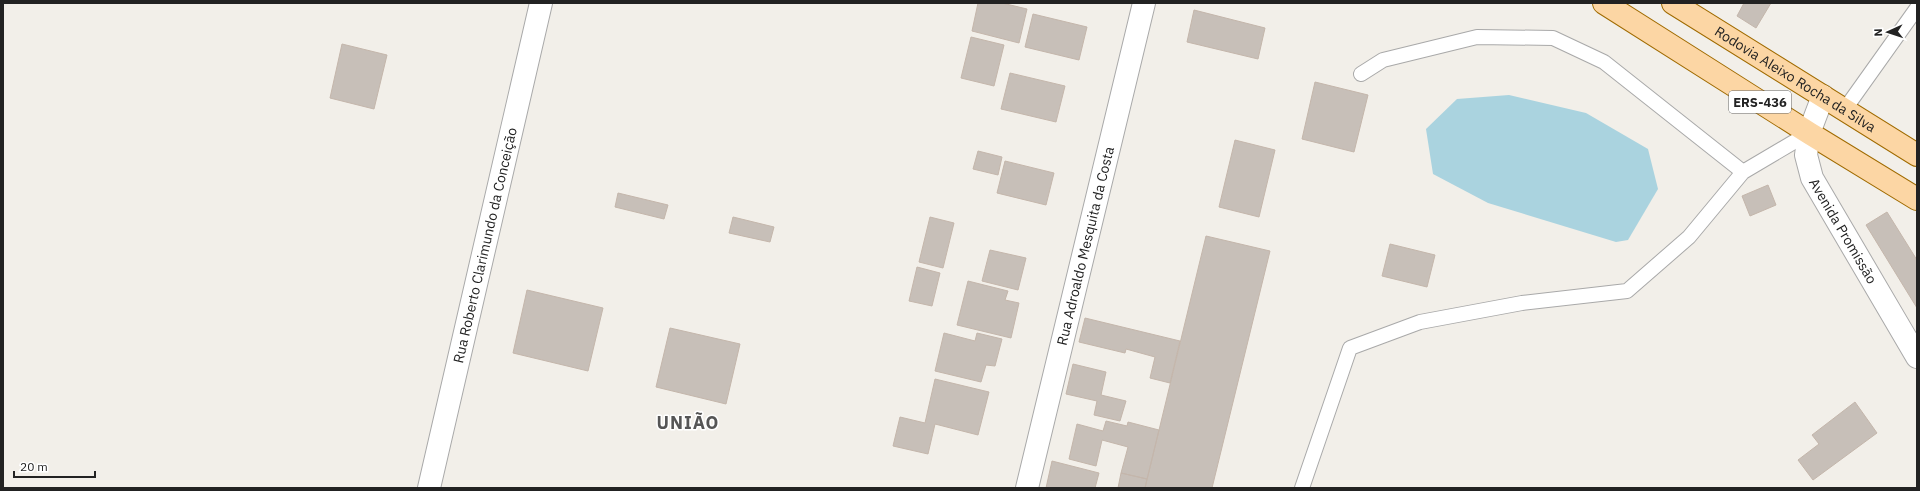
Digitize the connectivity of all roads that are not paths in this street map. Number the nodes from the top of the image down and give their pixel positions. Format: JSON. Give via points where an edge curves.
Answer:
{"nodes":[{"id":1,"x":541,"y":3,"type":"edge"},
{"id":2,"x":1144,"y":3,"type":"edge"},
{"id":3,"x":1604,"y":3,"type":"edge"},
{"id":4,"x":1677,"y":4,"type":"edge"},
{"id":5,"x":1917,"y":8,"type":"edge"},
{"id":6,"x":1361,"y":74,"type":"dead end"},
{"id":7,"x":1822,"y":96,"type":"junction"},
{"id":8,"x":1845,"y":109,"type":"junction"},
{"id":9,"x":1809,"y":134,"type":"junction"},
{"id":10,"x":1917,"y":155,"type":"edge"},
{"id":11,"x":1743,"y":172,"type":"junction"},
{"id":12,"x":1917,"y":199,"type":"edge"},
{"id":13,"x":1917,"y":357,"type":"edge"},
{"id":14,"x":429,"y":488,"type":"edge"},
{"id":15,"x":1026,"y":488,"type":"edge"},
{"id":16,"x":1302,"y":488,"type":"edge"}],
"edges":[{"from":1,"to":14,"type":"street","name":"Rua Roberto Clarimundo da Conceição"},
{"from":2,"to":15,"type":"street","name":"Rua Adroaldo Mesquita da Costa"},
{"from":3,"to":9,"type":"main road","number":"ERS-436"},
{"from":4,"to":7,"type":"main road","name":"Rodovia Aleixo Rocha da Silva","number":"ERS-436"},
{"from":5,"to":8,"type":"lane"},
{"from":6,"to":11,"type":"lane","via":[[1383,60],[1477,37],[1553,38],[1604,62]]},
{"from":7,"to":8,"type":"main road","name":"Rodovia Aleixo Rocha da Silva","number":"ERS-436"},
{"from":7,"to":9,"type":"street","name":"Avenida Promissão"},
{"from":8,"to":10,"type":"main road","name":"Rodovia Aleixo Rocha da Silva","number":"ERS-436"},
{"from":9,"to":11,"type":"lane"},
{"from":9,"to":12,"type":"main road","number":"ERS-436"},
{"from":9,"to":13,"type":"street","name":"Avenida Promissão","via":[[1806,155],[1812,178]]},
{"from":11,"to":16,"type":"lane","via":[[1689,236],[1627,291],[1522,303],[1420,322],[1350,348]]}]}
